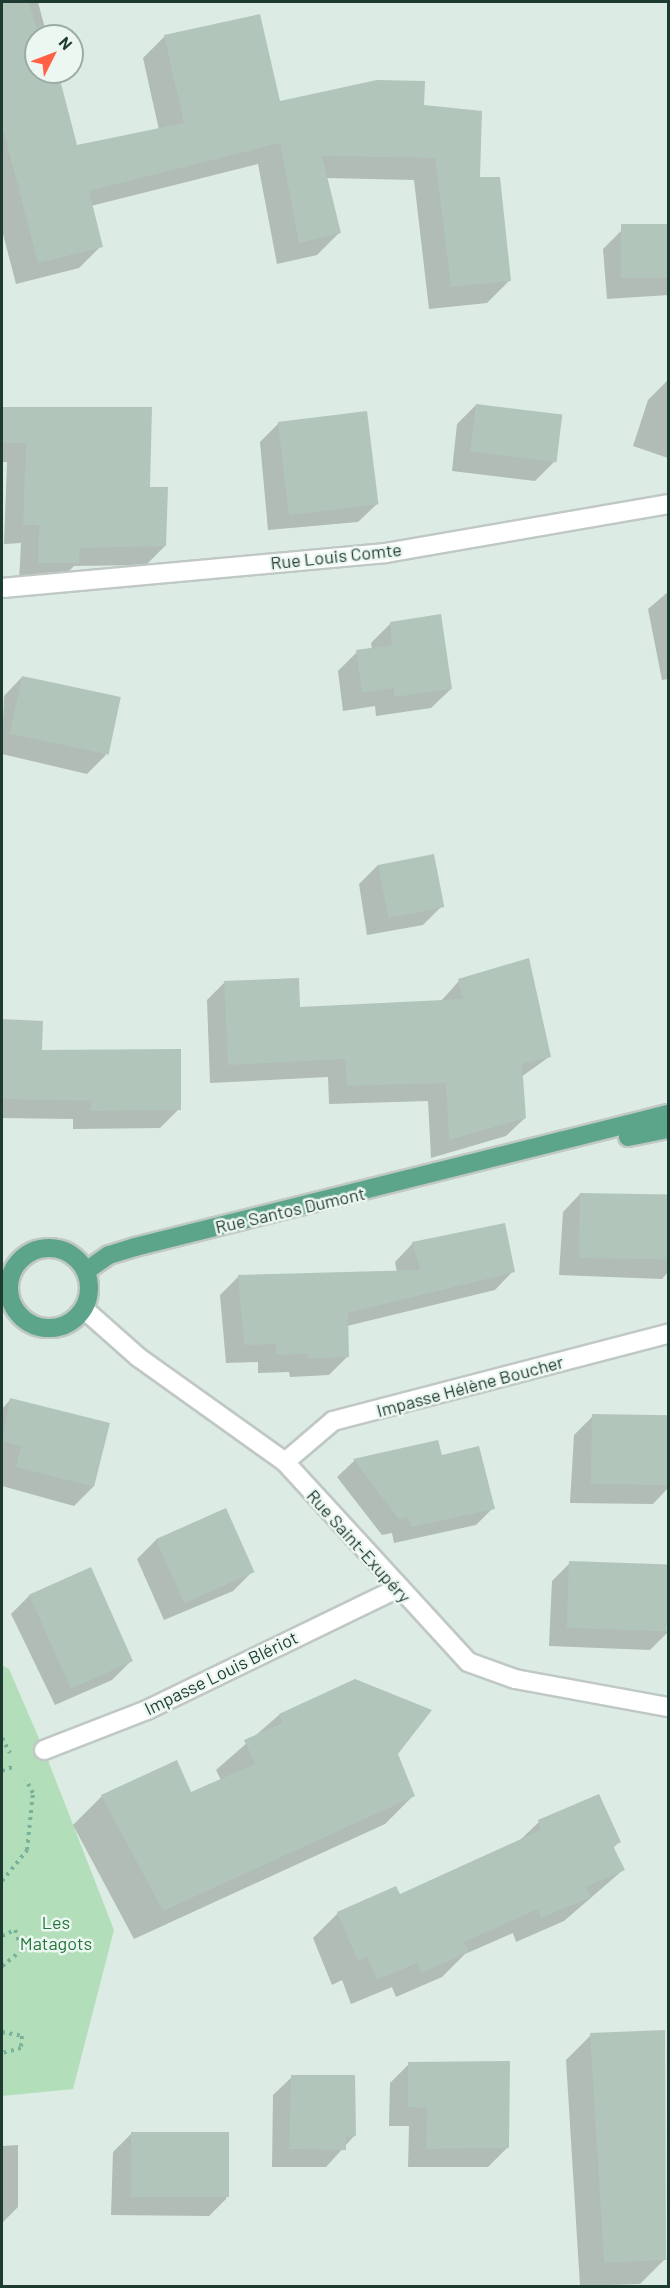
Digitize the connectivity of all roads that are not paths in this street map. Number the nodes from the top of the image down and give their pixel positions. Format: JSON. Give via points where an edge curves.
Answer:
{"nodes":[{"id":1,"x":669,"y":504,"type":"edge"},
{"id":2,"x":2,"y":588,"type":"edge"},
{"id":3,"x":669,"y":1114,"type":"edge"},
{"id":4,"x":669,"y":1129,"type":"edge"},
{"id":5,"x":499,"y":1160,"type":"junction"},
{"id":6,"x":7,"y":1269,"type":"edge"},
{"id":7,"x":86,"y":1271,"type":"junction"},
{"id":8,"x":84,"y":1309,"type":"junction"},
{"id":9,"x":2,"y":1315,"type":"edge"},
{"id":10,"x":25,"y":1321,"type":"junction"},
{"id":11,"x":669,"y":1334,"type":"edge"},
{"id":12,"x":285,"y":1462,"type":"junction"},
{"id":13,"x":396,"y":1588,"type":"junction"},
{"id":14,"x":669,"y":1707,"type":"edge"},
{"id":15,"x":44,"y":1750,"type":"dead end"}],
"edges":[{"from":1,"to":2,"type":"street","name":"Rue Louis Comte","via":[[384,553]]},
{"from":3,"to":5,"type":"main road"},
{"from":4,"to":5,"type":"main road"},
{"from":5,"to":7,"type":"main road","name":"Rue Santos Dumont","via":[[135,1247],[109,1255]]},
{"from":6,"to":7,"type":"main road","via":[[34,1250],[49,1248],[64,1250]]},
{"from":6,"to":10,"type":"main road","via":[[11,1298]]},
{"from":7,"to":8,"type":"main road"},
{"from":8,"to":10,"type":"main road","via":[[63,1326]]},
{"from":8,"to":12,"type":"street","name":"Rue Saint-Exupéry","via":[[138,1357]]},
{"from":9,"to":10,"type":"main road"},
{"from":11,"to":12,"type":"street","name":"Impasse Hélène Boucher","via":[[333,1421]]},
{"from":12,"to":13,"type":"street","name":"Rue Saint-Exupéry"},
{"from":13,"to":14,"type":"street","name":"Rue Saint-Exupéry","via":[[468,1662],[515,1679]]},
{"from":13,"to":15,"type":"street","name":"Impasse Louis Blériot","via":[[147,1710]]}]}
